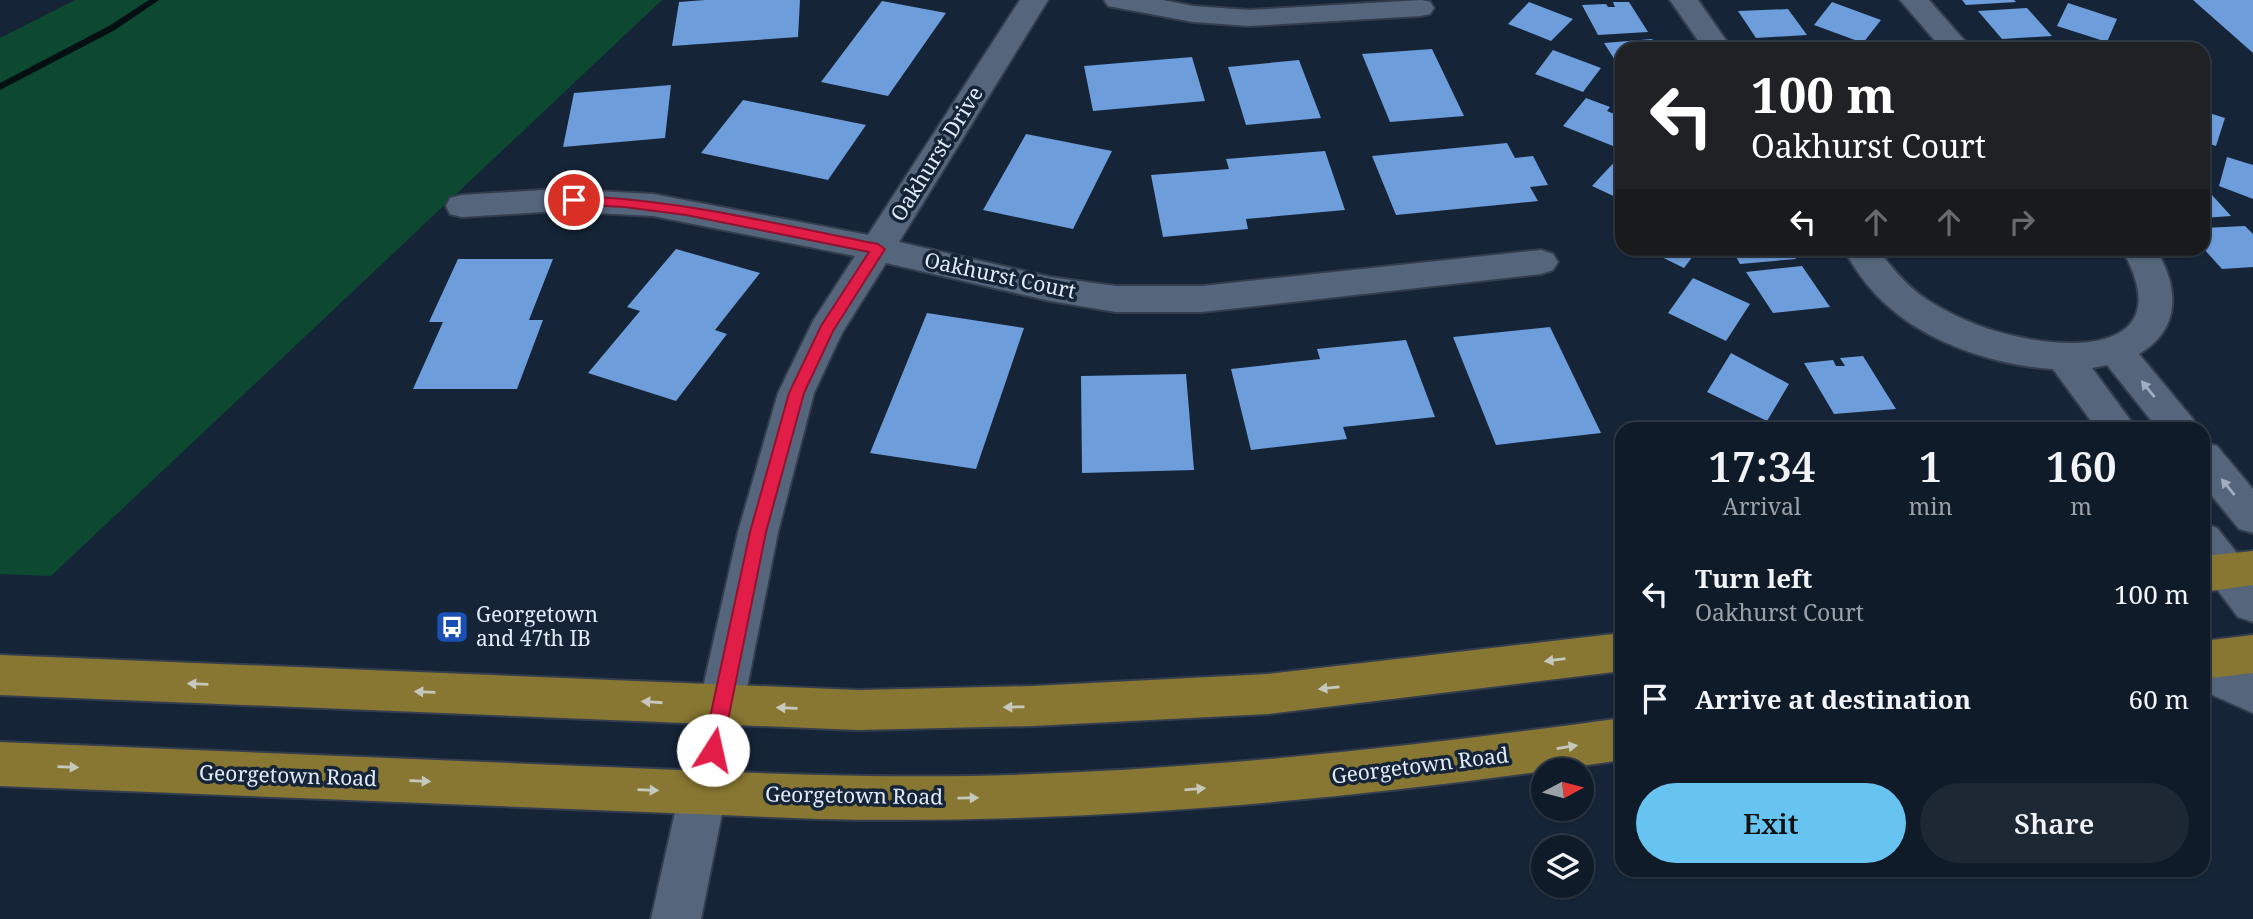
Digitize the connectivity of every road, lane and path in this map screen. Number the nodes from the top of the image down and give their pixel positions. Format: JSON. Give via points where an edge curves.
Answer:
{"nodes":[{"id":1,"x":1034,"y":0,"type":"edge"},
{"id":2,"x":1118,"y":0,"type":"edge"},
{"id":3,"x":1684,"y":0,"type":"edge"},
{"id":4,"x":1914,"y":0,"type":"edge"},
{"id":5,"x":1420,"y":8,"type":"dead end"},
{"id":6,"x":1713,"y":42,"type":"edge"},
{"id":7,"x":1952,"y":42,"type":"edge"},
{"id":8,"x":462,"y":206,"type":"dead end"},
{"id":9,"x":878,"y":249,"type":"junction"},
{"id":10,"x":1865,"y":256,"type":"edge"},
{"id":11,"x":2144,"y":256,"type":"edge"},
{"id":12,"x":1541,"y":262,"type":"dead end"},
{"id":13,"x":2090,"y":354,"type":"junction"},
{"id":14,"x":2115,"y":422,"type":"edge"},
{"id":15,"x":2172,"y":422,"type":"edge"},
{"id":16,"x":2210,"y":465,"type":"edge"},
{"id":17,"x":2253,"y":517,"type":"edge"},
{"id":18,"x":2222,"y":563,"type":"edge"},
{"id":19,"x":2253,"y":604,"type":"edge"},
{"id":20,"x":1615,"y":653,"type":"edge"},
{"id":21,"x":2253,"y":654,"type":"edge"},
{"id":22,"x":2210,"y":659,"type":"edge"},
{"id":23,"x":2210,"y":673,"type":"edge"},
{"id":24,"x":0,"y":676,"type":"edge"},
{"id":25,"x":2253,"y":693,"type":"edge"},
{"id":26,"x":1615,"y":740,"type":"edge"},
{"id":27,"x":712,"y":750,"type":"junction"},
{"id":28,"x":0,"y":764,"type":"edge"},
{"id":29,"x":676,"y":919,"type":"edge"}],
"edges":[{"from":1,"to":9,"type":"street","name":"Oakhurst Drive"},
{"from":2,"to":5,"type":"street","via":[[1193,14],[1249,18]]},
{"from":3,"to":6,"type":"street"},
{"from":4,"to":7,"type":"street"},
{"from":8,"to":9,"type":"street","name":"Oakhurst Court","via":[[558,200],[640,204]]},
{"from":9,"to":12,"type":"street","name":"Oakhurst Court","via":[[1050,289],[1152,300],[1211,298]]},
{"from":9,"to":27,"type":"street","name":"Oakhurst Drive","via":[[826,330],[796,393],[758,532]]},
{"from":10,"to":13,"type":"street","via":[[1894,293],[1941,324],[2010,348]]},
{"from":11,"to":13,"type":"street","via":[[2158,296],[2149,328],[2135,341]]},
{"from":13,"to":14,"type":"street"},
{"from":15,"to":13,"type":"street","one_way":true},
{"from":17,"to":16,"type":"street","one_way":true},
{"from":18,"to":19,"type":"street"},
{"from":20,"to":27,"type":"main road","name":"Georgetown Road","one_way":true,"via":[[1268,694],[858,710]]},
{"from":21,"to":22,"type":"main road"},
{"from":23,"to":25,"type":"street"},
{"from":27,"to":24,"type":"main road","name":"Georgetown Road","one_way":true,"via":[[596,698]]},
{"from":27,"to":26,"type":"main road","name":"Georgetown Road","one_way":true,"via":[[972,798],[1174,791],[1465,763]]},
{"from":28,"to":27,"type":"main road","name":"Georgetown Road","one_way":true},
{"from":27,"to":29,"type":"street","name":"Oakhurst Drive"}]}
